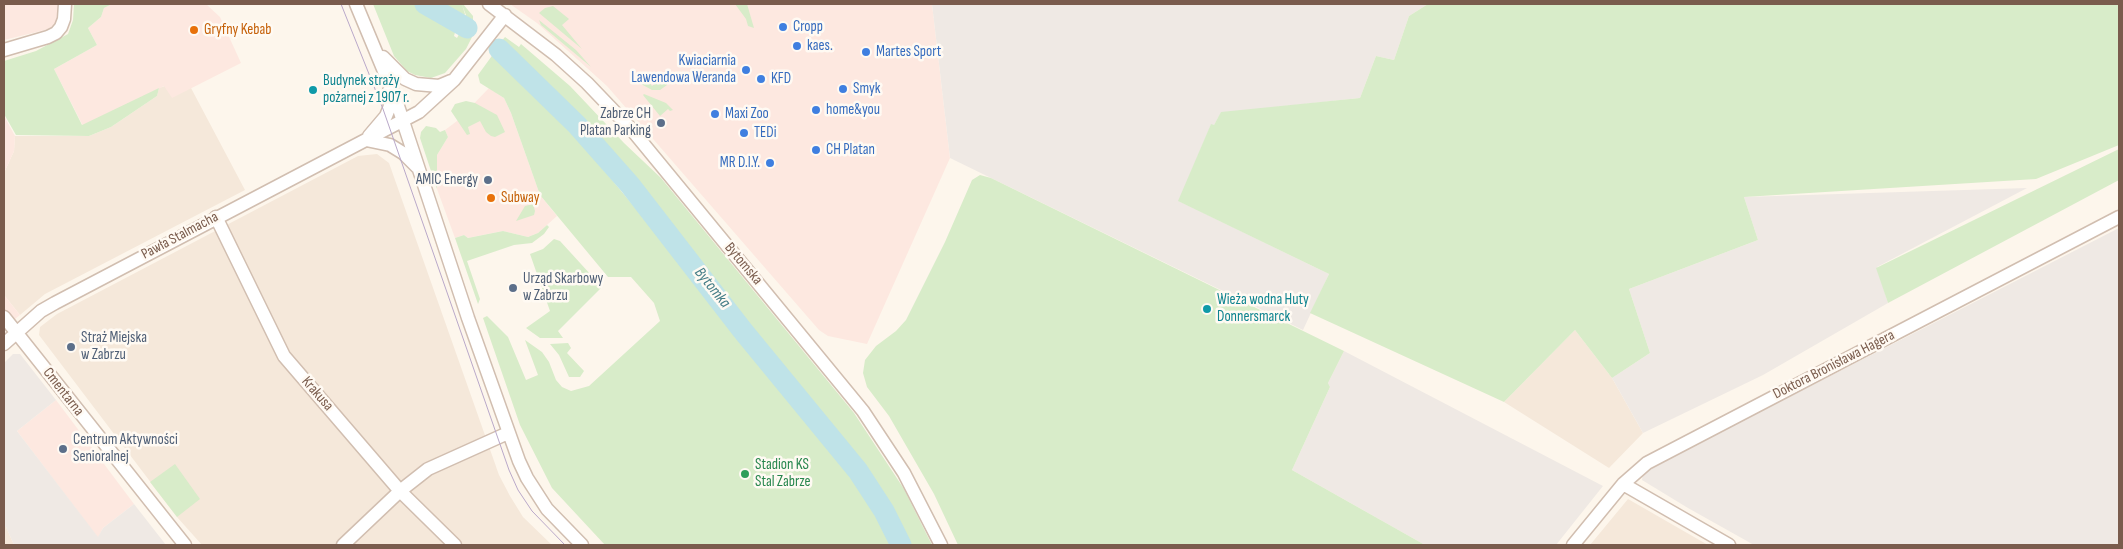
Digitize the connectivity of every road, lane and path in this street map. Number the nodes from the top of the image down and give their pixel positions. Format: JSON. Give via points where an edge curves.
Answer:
{"nodes":[{"id":1,"x":65,"y":4,"type":"edge"},
{"id":2,"x":356,"y":4,"type":"edge"},
{"id":3,"x":366,"y":4,"type":"edge"},
{"id":4,"x":489,"y":4,"type":"edge"},
{"id":5,"x":505,"y":15,"type":"junction"},
{"id":6,"x":363,"y":17,"type":"junction"},
{"id":7,"x":4,"y":50,"type":"edge"},
{"id":8,"x":378,"y":52,"type":"junction"},
{"id":9,"x":454,"y":80,"type":"junction"},
{"id":10,"x":404,"y":121,"type":"junction"},
{"id":11,"x":365,"y":140,"type":"junction"},
{"id":12,"x":419,"y":169,"type":"junction"},
{"id":13,"x":216,"y":217,"type":"junction"},
{"id":14,"x":2119,"y":217,"type":"edge"},
{"id":15,"x":4,"y":317,"type":"edge"},
{"id":16,"x":17,"y":333,"type":"junction"},
{"id":17,"x":4,"y":344,"type":"edge"},
{"id":18,"x":508,"y":433,"type":"junction"},
{"id":19,"x":1623,"y":484,"type":"junction"},
{"id":20,"x":400,"y":491,"type":"junction"},
{"id":21,"x":185,"y":545,"type":"edge"},
{"id":22,"x":342,"y":545,"type":"edge"},
{"id":23,"x":455,"y":545,"type":"edge"},
{"id":24,"x":582,"y":545,"type":"edge"},
{"id":25,"x":941,"y":545,"type":"edge"},
{"id":26,"x":1573,"y":545,"type":"edge"},
{"id":27,"x":1729,"y":545,"type":"edge"}],
"edges":[{"from":1,"to":7,"type":"street","via":[[64,19],[56,33]]},
{"from":2,"to":6,"type":"street"},
{"from":3,"to":6,"type":"street"},
{"from":4,"to":5,"type":"street","name":"Bytomska"},
{"from":5,"to":9,"type":"street"},
{"from":5,"to":25,"type":"street","name":"Bytomska","via":[[556,55],[626,124],[826,365],[884,442],[921,503]]},
{"from":6,"to":8,"type":"street"},
{"from":8,"to":9,"type":"street","via":[[397,73],[416,84],[439,86]]},
{"from":8,"to":10,"type":"street"},
{"from":8,"to":11,"type":"street","name":"Pawła Stalmacha","via":[[390,106],[382,122]]},
{"from":9,"to":10,"type":"street","via":[[432,102]]},
{"from":10,"to":11,"type":"street","name":"Pawła Stalmacha"},
{"from":10,"to":12,"type":"street"},
{"from":11,"to":12,"type":"street","via":[[390,145]]},
{"from":11,"to":13,"type":"street","name":"Pawła Stalmacha"},
{"from":12,"to":18,"type":"street"},
{"from":13,"to":16,"type":"street","name":"Pawła Stalmacha","via":[[55,302]]},
{"from":13,"to":20,"type":"street","name":"Krakusa","via":[[284,356]]},
{"from":14,"to":19,"type":"street","name":"Doktora Bronisława Hagera","via":[[1647,463]]},
{"from":15,"to":16,"type":"street","name":"Cmentarna"},
{"from":16,"to":17,"type":"street","name":"Pawła Stalmacha"},
{"from":16,"to":21,"type":"street","name":"Cmentarna"},
{"from":18,"to":20,"type":"street","via":[[428,469]]},
{"from":18,"to":24,"type":"street","via":[[535,492]]},
{"from":19,"to":26,"type":"street","name":"Doktora Bronisława Hagera"},
{"from":19,"to":27,"type":"street"},
{"from":20,"to":22,"type":"street"},
{"from":20,"to":23,"type":"street","name":"Krakusa"}]}
